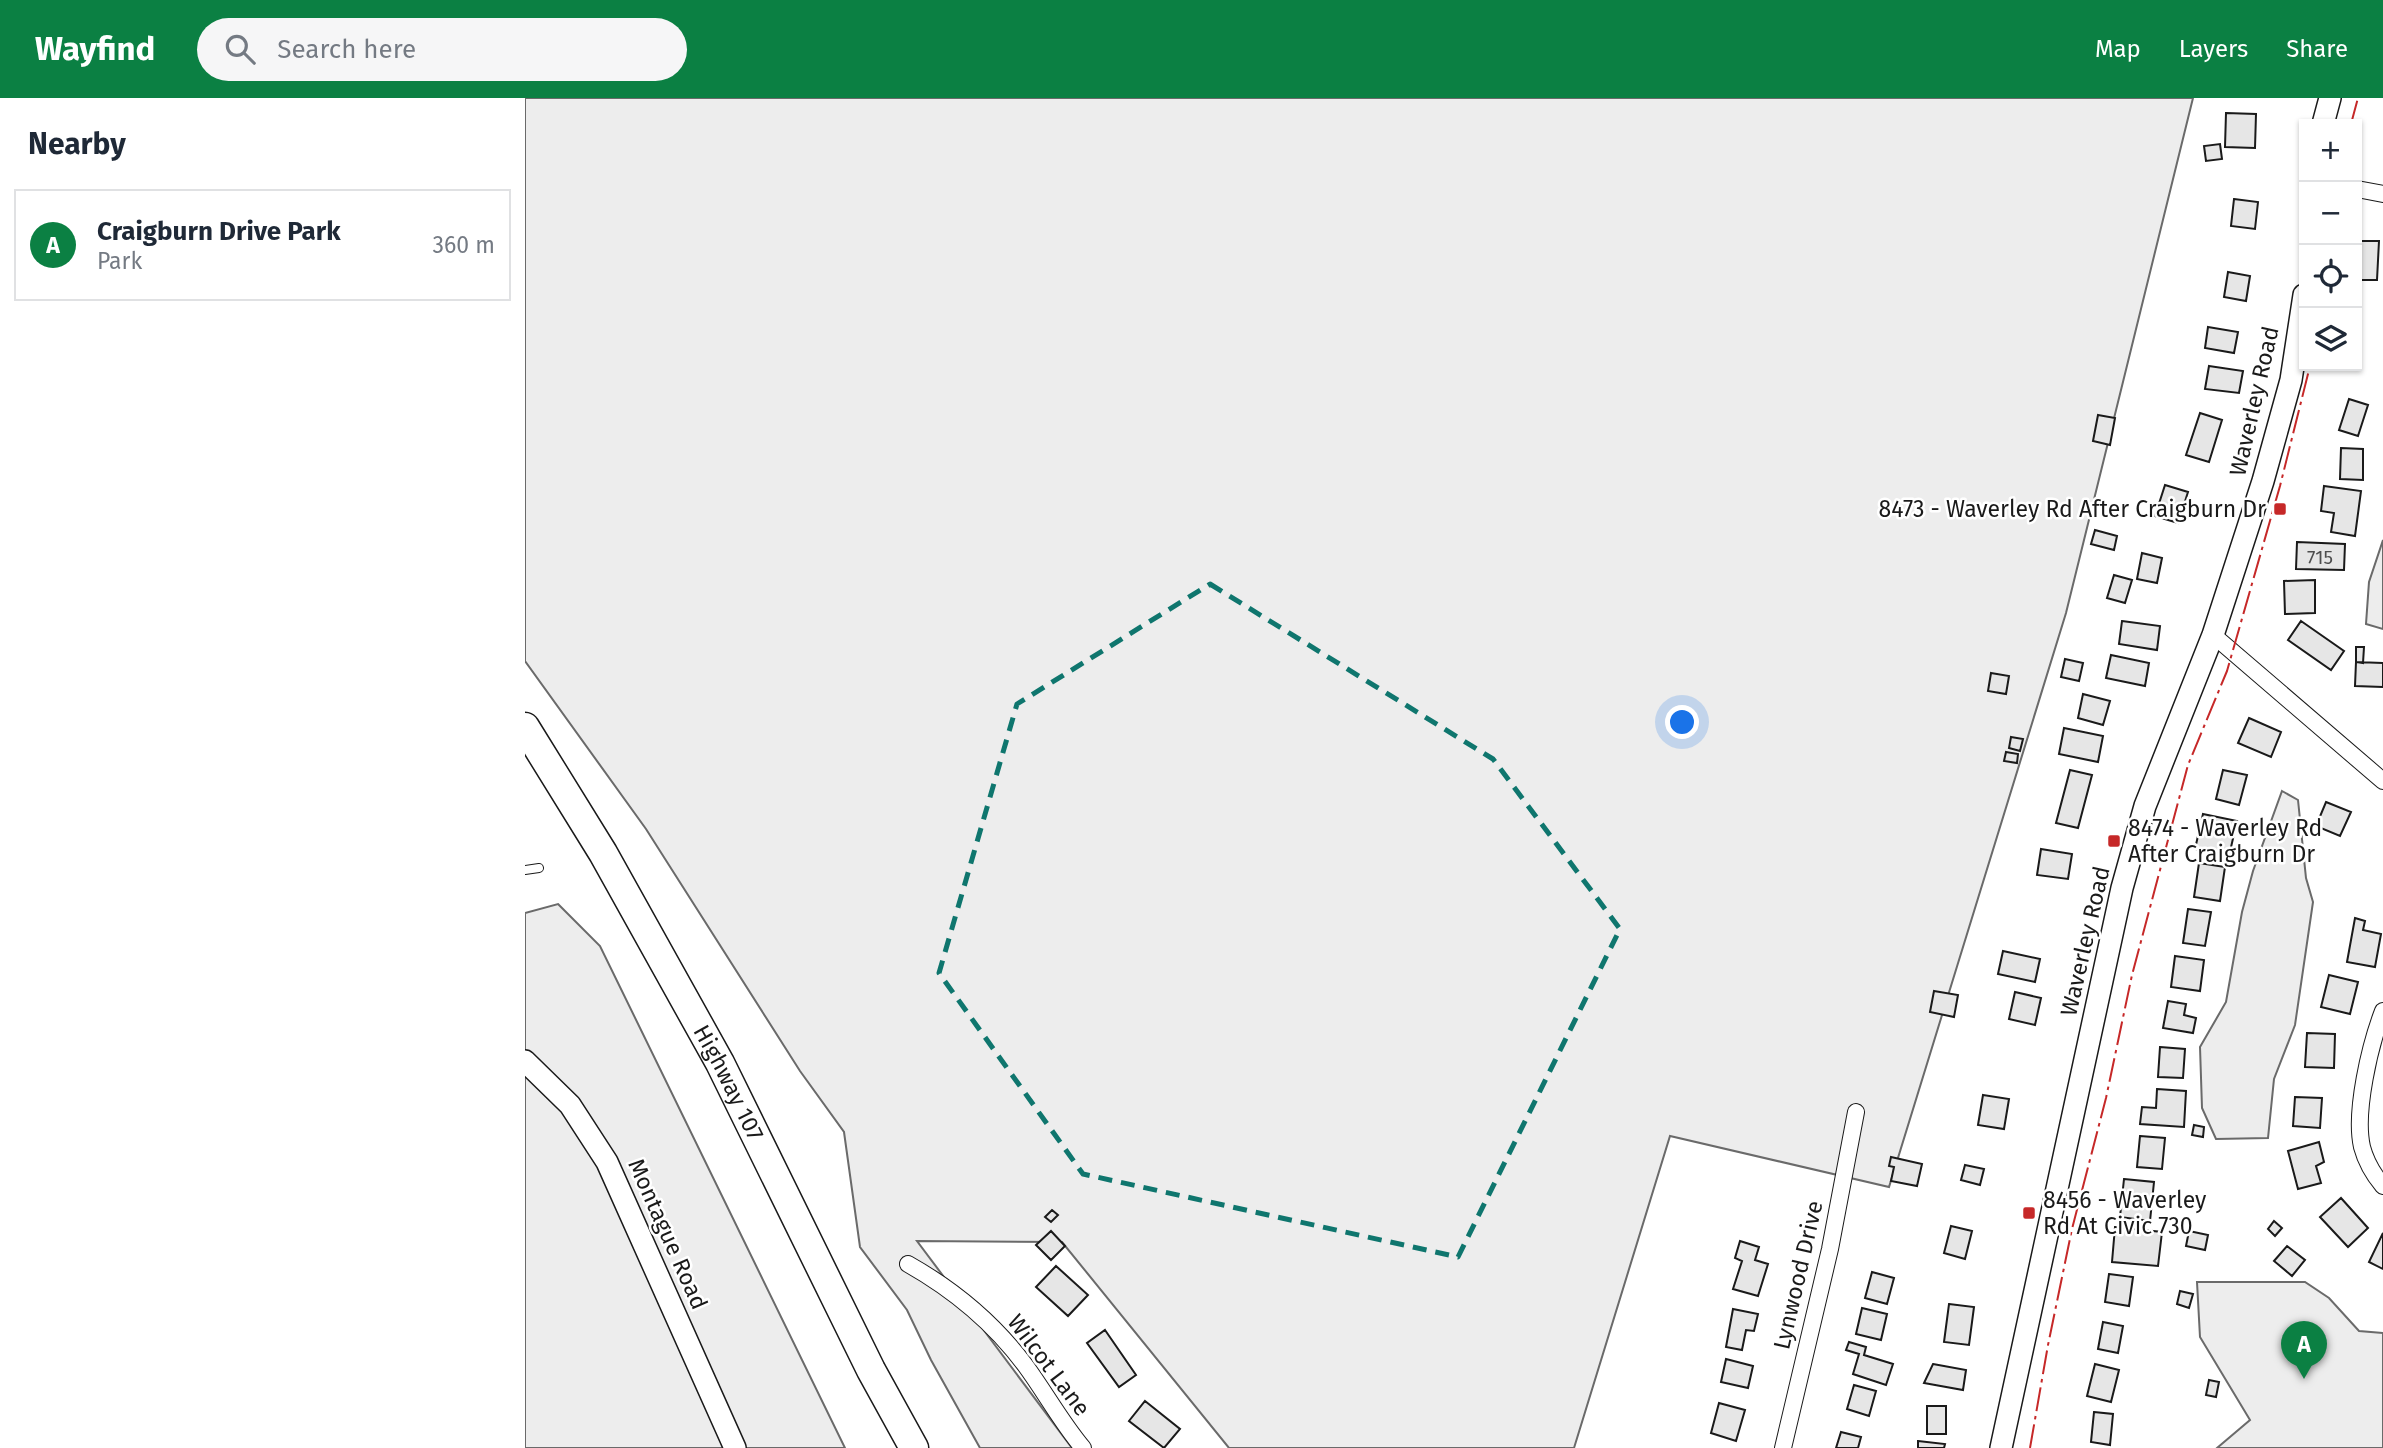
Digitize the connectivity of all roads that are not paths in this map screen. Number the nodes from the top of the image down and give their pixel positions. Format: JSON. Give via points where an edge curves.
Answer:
{"nodes":[{"id":1,"x":2330,"y":98,"type":"edge"},
{"id":2,"x":2324,"y":119,"type":"edge"},
{"id":3,"x":2362,"y":190,"type":"edge"},
{"id":4,"x":2383,"y":194,"type":"edge"},
{"id":5,"x":2302,"y":308,"type":"edge"},
{"id":6,"x":2213,"y":635,"type":"junction"},
{"id":7,"x":525,"y":727,"type":"edge"},
{"id":8,"x":2383,"y":781,"type":"edge"},
{"id":9,"x":539,"y":868,"type":"dead end"},
{"id":10,"x":525,"y":870,"type":"edge"},
{"id":11,"x":2383,"y":1011,"type":"edge"},
{"id":12,"x":525,"y":1061,"type":"edge"},
{"id":13,"x":1856,"y":1112,"type":"dead end"},
{"id":14,"x":2383,"y":1186,"type":"edge"},
{"id":15,"x":908,"y":1264,"type":"dead end"},
{"id":16,"x":871,"y":1370,"type":"junction"},
{"id":17,"x":735,"y":1448,"type":"edge"},
{"id":18,"x":903,"y":1448,"type":"edge"},
{"id":19,"x":915,"y":1448,"type":"edge"},
{"id":20,"x":923,"y":1448,"type":"edge"},
{"id":21,"x":1083,"y":1448,"type":"edge"},
{"id":22,"x":1783,"y":1448,"type":"edge"},
{"id":23,"x":2001,"y":1448,"type":"edge"}],
"edges":[{"from":1,"to":2,"type":"main road"},
{"from":3,"to":4,"type":"street"},
{"from":5,"to":6,"type":"main road","name":"Waverley Road","via":[[2291,380]]},
{"from":6,"to":8,"type":"street"},
{"from":6,"to":23,"type":"main road","name":"Waverley Road","via":[[2145,806],[2122,888]]},
{"from":7,"to":16,"type":"highway","name":"Highway 107","via":[[603,853],[720,1063]]},
{"from":9,"to":10,"type":"lane"},
{"from":11,"to":14,"type":"street","via":[[2372,1042],[2361,1137],[2368,1164]]},
{"from":12,"to":17,"type":"main road","name":"Montague Road","via":[[570,1105],[607,1162]]},
{"from":13,"to":22,"type":"street","name":"Lynwood Drive","via":[[1830,1249]]},
{"from":15,"to":21,"type":"street","name":"Wilcot Lane","via":[[979,1312]]},
{"from":16,"to":18,"type":"highway"},
{"from":16,"to":19,"type":"highway","name":"Highway 107"},
{"from":16,"to":20,"type":"highway"}]}
